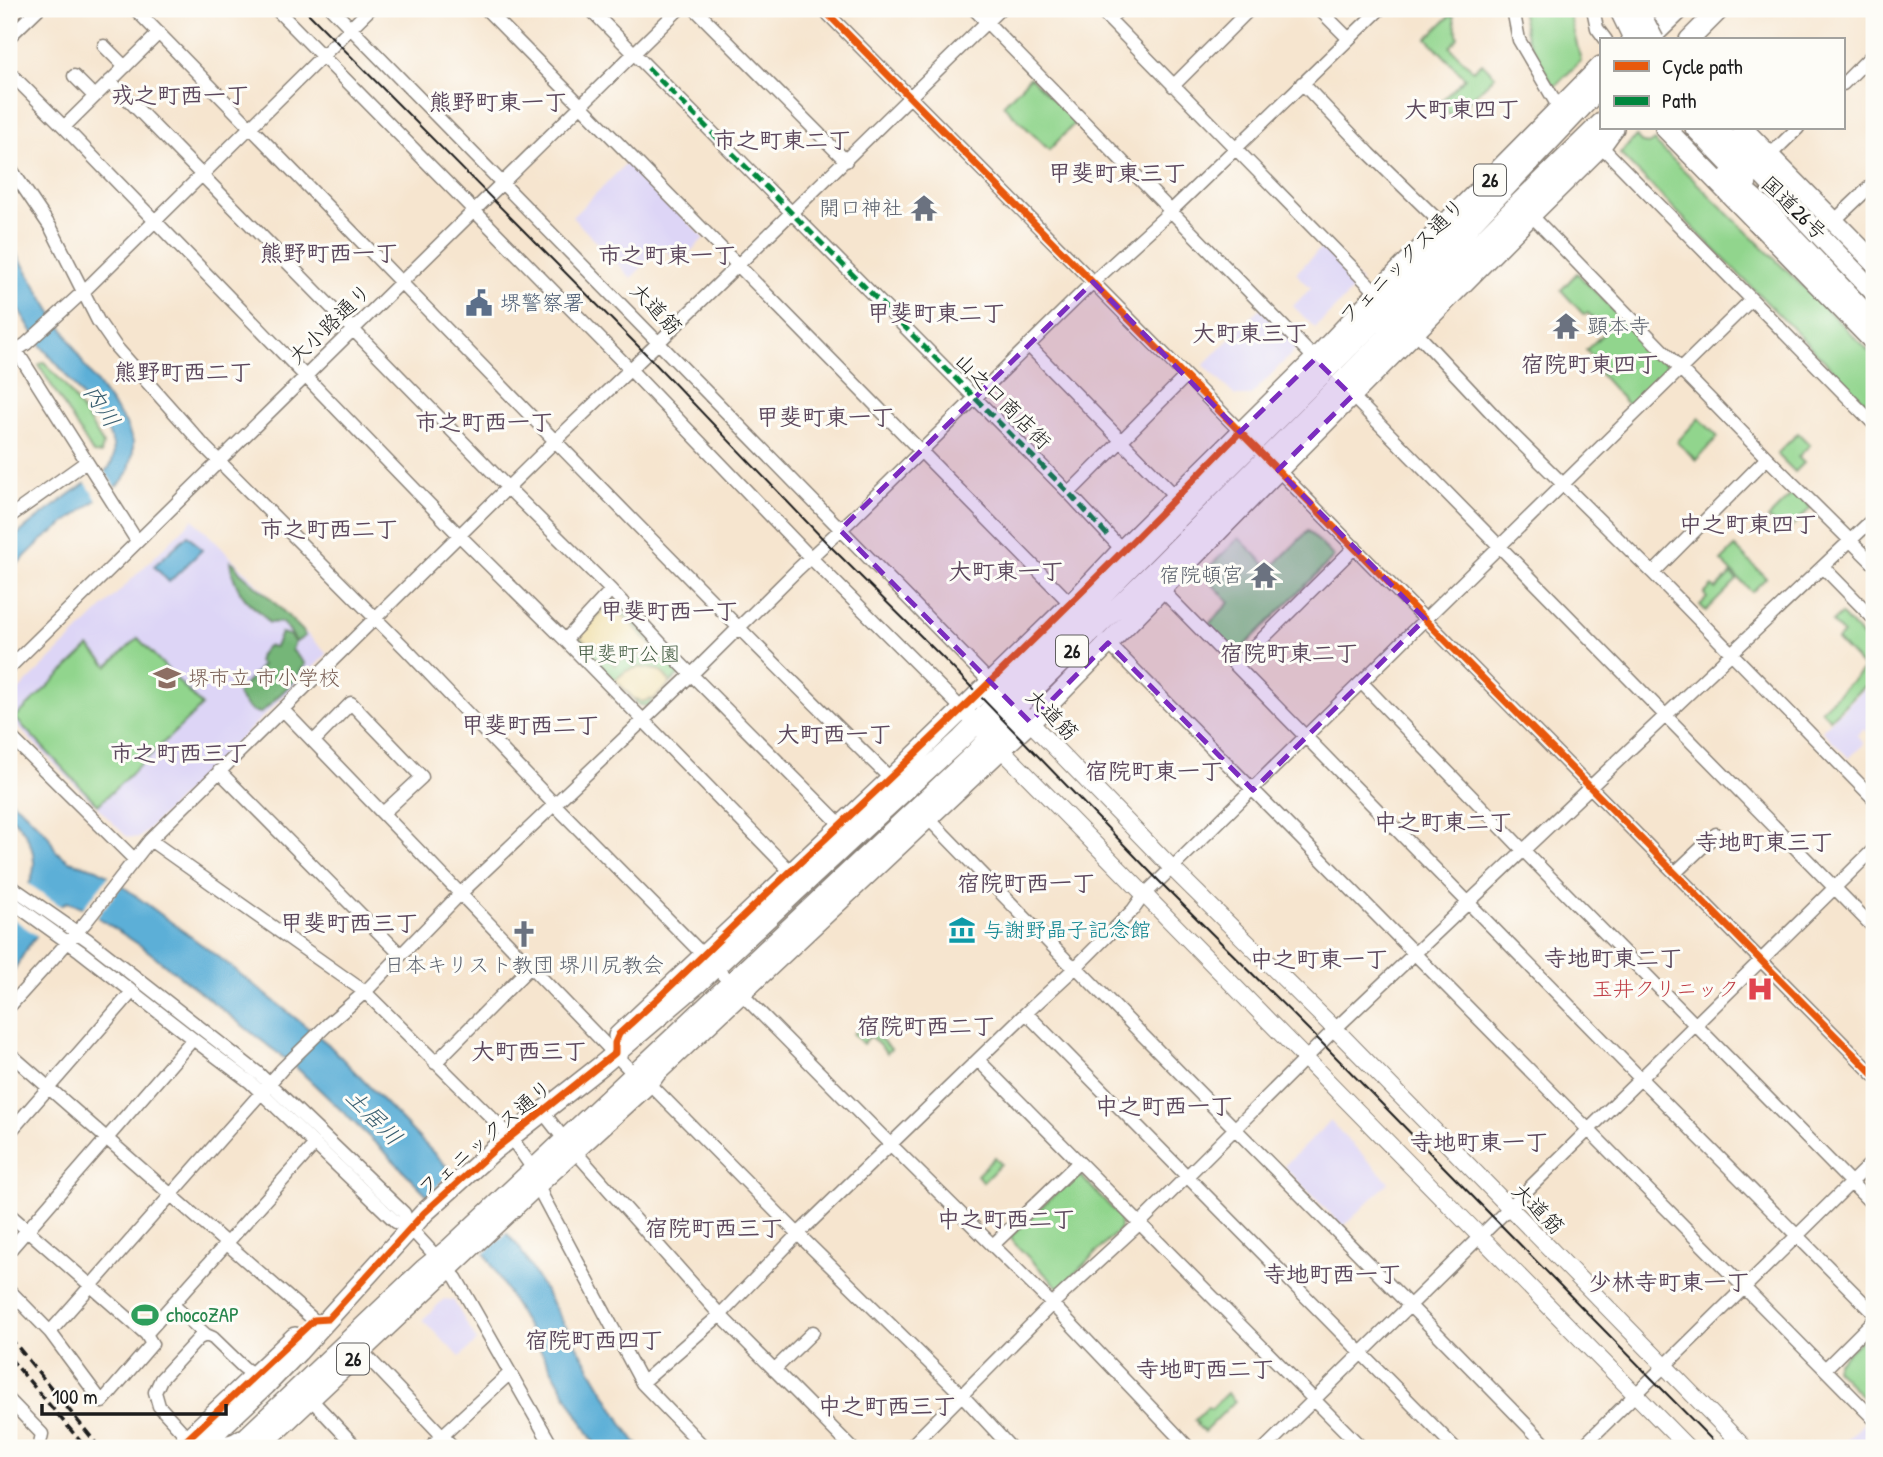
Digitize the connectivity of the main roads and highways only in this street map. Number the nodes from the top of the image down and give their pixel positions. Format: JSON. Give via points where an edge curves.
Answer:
{"nodes":[{"id":1,"x":1619,"y":9,"type":"edge"},
{"id":2,"x":1680,"y":9,"type":"edge"},
{"id":3,"x":1720,"y":9,"type":"edge"},
{"id":4,"x":1652,"y":24,"type":"edge"},
{"id":5,"x":1631,"y":38,"type":"edge"},
{"id":6,"x":1633,"y":38,"type":"edge"},
{"id":7,"x":1691,"y":38,"type":"edge"},
{"id":8,"x":1600,"y":67,"type":"edge"},
{"id":9,"x":1600,"y":88,"type":"edge"},
{"id":10,"x":1600,"y":124,"type":"edge"},
{"id":11,"x":1613,"y":130,"type":"edge"},
{"id":12,"x":1667,"y":130,"type":"edge"},
{"id":13,"x":1684,"y":130,"type":"edge"},
{"id":14,"x":1697,"y":130,"type":"edge"},
{"id":15,"x":1719,"y":130,"type":"edge"},
{"id":16,"x":1731,"y":130,"type":"edge"},
{"id":17,"x":1744,"y":130,"type":"edge"},
{"id":18,"x":1729,"y":178,"type":"junction"},
{"id":19,"x":1511,"y":196,"type":"junction"},
{"id":20,"x":1874,"y":262,"type":"edge"},
{"id":21,"x":1874,"y":285,"type":"edge"},
{"id":22,"x":1874,"y":292,"type":"edge"},
{"id":23,"x":1874,"y":308,"type":"edge"},
{"id":24,"x":1397,"y":313,"type":"junction"},
{"id":25,"x":1874,"y":321,"type":"edge"},
{"id":26,"x":1874,"y":327,"type":"edge"},
{"id":27,"x":1874,"y":342,"type":"edge"},
{"id":28,"x":1333,"y":377,"type":"junction"},
{"id":29,"x":1259,"y":451,"type":"junction"},
{"id":30,"x":1135,"y":563,"type":"junction"},
{"id":31,"x":1089,"y":623,"type":"junction"},
{"id":32,"x":1003,"y":695,"type":"junction"},
{"id":33,"x":961,"y":709,"type":"junction"},
{"id":34,"x":1030,"y":722,"type":"junction"},
{"id":35,"x":989,"y":737,"type":"junction"},
{"id":36,"x":897,"y":785,"type":"junction"},
{"id":37,"x":305,"y":1393,"type":"junction"},
{"id":38,"x":193,"y":1444,"type":"edge"},
{"id":39,"x":235,"y":1448,"type":"edge"},
{"id":40,"x":258,"y":1448,"type":"edge"},
{"id":41,"x":1688,"y":1448,"type":"edge"},
{"id":42,"x":1745,"y":1448,"type":"edge"}],
"edges":[{"from":1,"to":6,"type":"highway","bridge":true},
{"from":2,"to":4,"type":"highway"},
{"from":3,"to":7,"type":"highway"},
{"from":4,"to":5,"type":"highway"},
{"from":8,"to":19,"type":"highway","number":"26","via":[[1559,108]]},
{"from":9,"to":19,"type":"highway","name":"フェニックス通り","number":"26"},
{"from":10,"to":19,"type":"highway","name":"フェニックス通り","number":"26"},
{"from":11,"to":19,"type":"highway","number":"26","via":[[1601,146]]},
{"from":12,"to":27,"type":"highway"},
{"from":13,"to":18,"type":"highway","name":"国道26号"},
{"from":14,"to":23,"type":"highway"},
{"from":15,"to":22,"type":"highway"},
{"from":16,"to":21,"type":"highway"},
{"from":17,"to":20,"type":"highway","name":"国道26号"},
{"from":18,"to":25,"type":"highway","name":"国道26号","via":[[1769,210]]},
{"from":18,"to":26,"type":"highway"},
{"from":19,"to":24,"type":"highway","number":"26"},
{"from":19,"to":24,"type":"highway","name":"フェニックス通り","number":"26"},
{"from":19,"to":24,"type":"highway","number":"26","via":[[1444,226]]},
{"from":24,"to":28,"type":"highway","number":"26"},
{"from":24,"to":28,"type":"highway","name":"フェニックス通り","number":"26"},
{"from":28,"to":29,"type":"highway","number":"26"},
{"from":28,"to":29,"type":"highway","name":"フェニックス通り","number":"26"},
{"from":29,"to":30,"type":"highway","name":"フェニックス通り","number":"26"},
{"from":29,"to":30,"type":"highway","number":"26","via":[[1182,503]]},
{"from":30,"to":31,"type":"highway","number":"26"},
{"from":30,"to":31,"type":"highway","name":"フェニックス通り","number":"26"},
{"from":31,"to":32,"type":"highway","number":"26"},
{"from":31,"to":32,"type":"highway","name":"フェニックス通り","number":"26"},
{"from":31,"to":34,"type":"highway","number":"26"},
{"from":32,"to":33,"type":"highway","number":"26"},
{"from":32,"to":34,"type":"main road","name":"大道筋"},
{"from":32,"to":35,"type":"highway","name":"フェニックス通り","number":"26"},
{"from":33,"to":35,"type":"main road"},
{"from":33,"to":36,"type":"highway","number":"26"},
{"from":34,"to":35,"type":"highway","number":"26"},
{"from":34,"to":42,"type":"main road","name":"大道筋"},
{"from":35,"to":36,"type":"highway","name":"フェニックス通り","number":"26"},
{"from":35,"to":37,"type":"highway","name":"フェニックス通り","number":"26","via":[[874,859]]},
{"from":35,"to":41,"type":"main road"},
{"from":36,"to":38,"type":"highway","name":"フェニックス通り","number":"26","via":[[709,960],[619,1034],[615,1054],[510,1136],[424,1213]]},
{"from":37,"to":39,"type":"highway","number":"26","via":[[278,1407]]},
{"from":37,"to":40,"type":"highway","number":"26"}]}
